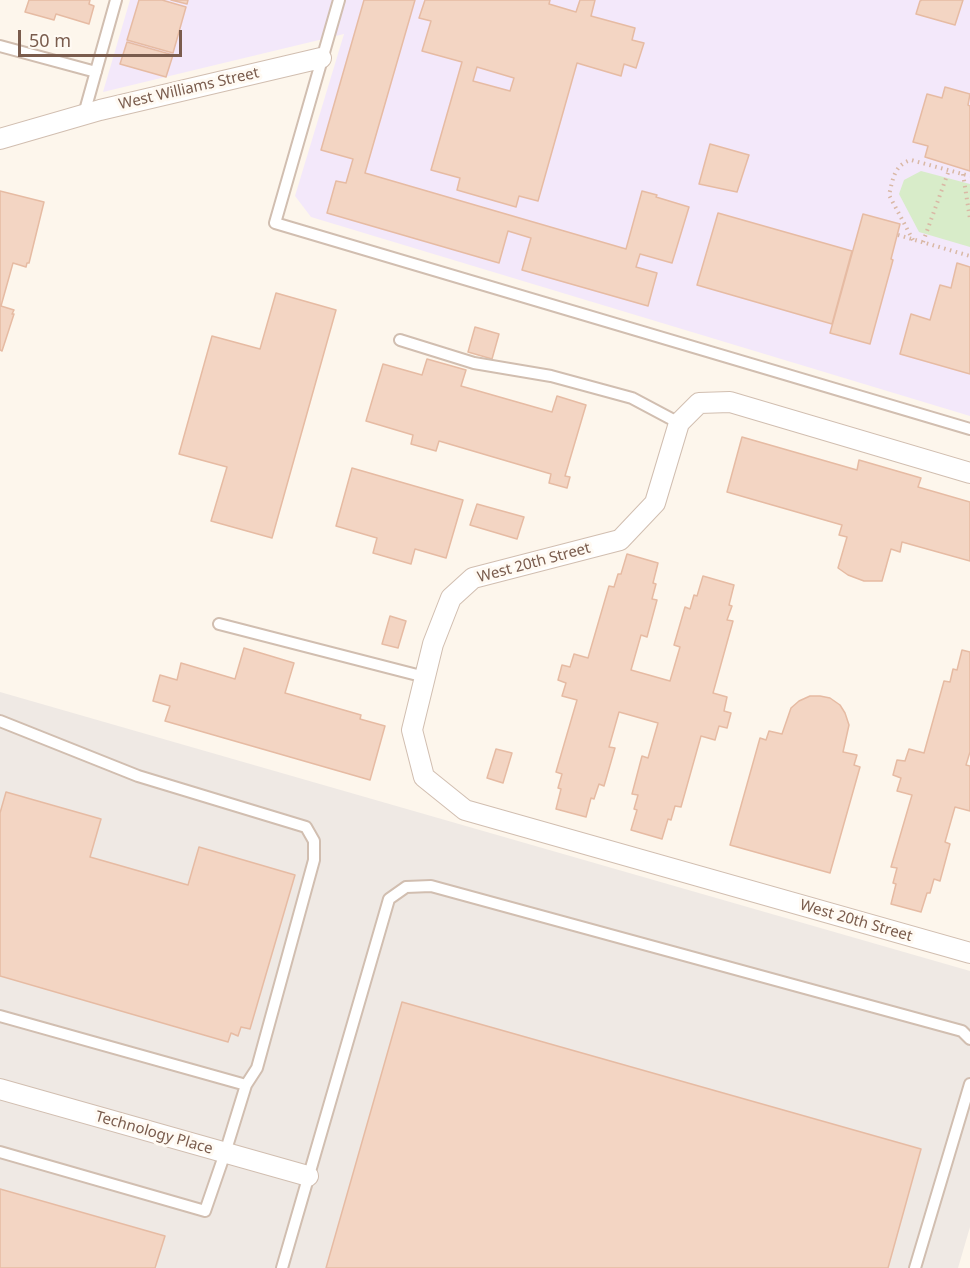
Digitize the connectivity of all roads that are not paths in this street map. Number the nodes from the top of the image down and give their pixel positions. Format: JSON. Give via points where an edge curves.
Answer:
{"nodes":[{"id":1,"x":116,"y":0,"type":"edge"},
{"id":2,"x":339,"y":0,"type":"edge"},
{"id":3,"x":0,"y":46,"type":"edge"},
{"id":4,"x":321,"y":58,"type":"junction"},
{"id":5,"x":96,"y":72,"type":"junction"},
{"id":6,"x":84,"y":114,"type":"junction"},
{"id":7,"x":0,"y":139,"type":"edge"},
{"id":8,"x":400,"y":340,"type":"dead end"},
{"id":9,"x":679,"y":423,"type":"junction"},
{"id":10,"x":970,"y":429,"type":"edge"},
{"id":11,"x":970,"y":473,"type":"edge"},
{"id":12,"x":219,"y":624,"type":"dead end"},
{"id":13,"x":425,"y":677,"type":"junction"},
{"id":14,"x":0,"y":721,"type":"edge"},
{"id":15,"x":970,"y":953,"type":"edge"},
{"id":16,"x":0,"y":1016,"type":"edge"},
{"id":17,"x":970,"y":1038,"type":"edge"},
{"id":18,"x":970,"y":1084,"type":"edge"},
{"id":19,"x":246,"y":1085,"type":"junction"},
{"id":20,"x":0,"y":1089,"type":"edge"},
{"id":21,"x":0,"y":1152,"type":"edge"},
{"id":22,"x":225,"y":1153,"type":"junction"},
{"id":23,"x":308,"y":1176,"type":"junction"},
{"id":24,"x":282,"y":1268,"type":"edge"},
{"id":25,"x":915,"y":1268,"type":"edge"}],
"edges":[{"from":1,"to":5,"type":"lane"},
{"from":2,"to":4,"type":"lane"},
{"from":3,"to":5,"type":"lane"},
{"from":4,"to":6,"type":"street","name":"West Williams Street"},
{"from":4,"to":10,"type":"lane","via":[[275,223]]},
{"from":5,"to":6,"type":"lane"},
{"from":6,"to":7,"type":"street","name":"West Williams Street"},
{"from":8,"to":9,"type":"lane","via":[[474,363],[551,376],[632,398]]},
{"from":9,"to":11,"type":"street","via":[[699,403],[730,402]]},
{"from":9,"to":13,"type":"street","name":"West 20th Street","via":[[655,503],[620,540],[473,578],[451,598]]},
{"from":12,"to":13,"type":"lane"},
{"from":13,"to":15,"type":"street","name":"West 20th Street","via":[[412,730],[424,777],[465,810]]},
{"from":14,"to":19,"type":"lane","via":[[138,776],[306,827],[314,841],[314,860],[257,1068]]},
{"from":16,"to":19,"type":"lane"},
{"from":17,"to":23,"type":"lane","via":[[962,1031],[431,886],[406,887],[389,899]]},
{"from":18,"to":25,"type":"lane"},
{"from":19,"to":22,"type":"lane"},
{"from":20,"to":22,"type":"street","name":"Technology Place"},
{"from":21,"to":22,"type":"lane","via":[[205,1211]]},
{"from":22,"to":23,"type":"street","name":"Technology Place"},
{"from":23,"to":24,"type":"lane"}]}
